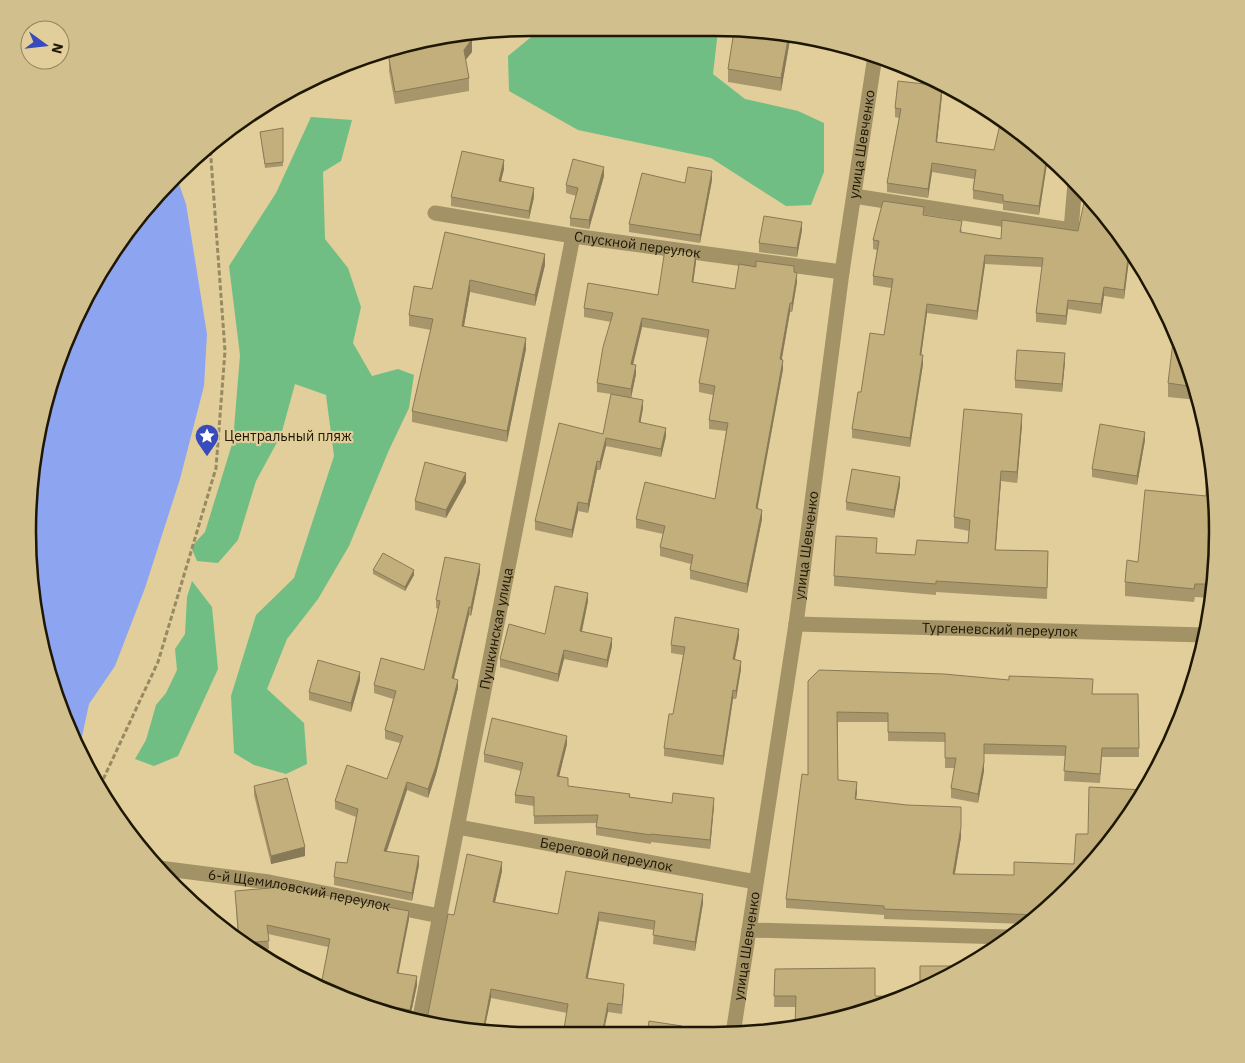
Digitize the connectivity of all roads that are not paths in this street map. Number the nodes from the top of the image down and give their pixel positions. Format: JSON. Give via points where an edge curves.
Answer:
{"nodes":[{"id":1,"x":873,"y":63,"type":"edge"},
{"id":2,"x":1074,"y":192,"type":"edge"},
{"id":3,"x":854,"y":196,"type":"junction"},
{"id":4,"x":435,"y":213,"type":"dead end"},
{"id":5,"x":572,"y":236,"type":"junction"},
{"id":6,"x":842,"y":272,"type":"junction"},
{"id":7,"x":796,"y":624,"type":"junction"},
{"id":8,"x":1198,"y":635,"type":"edge"},
{"id":9,"x":458,"y":827,"type":"junction"},
{"id":10,"x":169,"y":869,"type":"edge"},
{"id":11,"x":756,"y":882,"type":"junction"},
{"id":12,"x":440,"y":916,"type":"junction"},
{"id":13,"x":749,"y":930,"type":"junction"},
{"id":14,"x":998,"y":937,"type":"edge"},
{"id":15,"x":421,"y":1014,"type":"edge"},
{"id":16,"x":734,"y":1026,"type":"edge"}],
"edges":[{"from":1,"to":3,"type":"street","name":"улица Шевченко"},
{"from":2,"to":3,"type":"street","via":[[1071,230]]},
{"from":3,"to":6,"type":"street","name":"улица Шевченко"},
{"from":4,"to":5,"type":"street","name":"Спускной переулок"},
{"from":5,"to":6,"type":"street","name":"Спускной переулок"},
{"from":5,"to":9,"type":"street","name":"Пушкинская улица"},
{"from":6,"to":7,"type":"street","name":"улица Шевченко"},
{"from":7,"to":8,"type":"street","name":"Тургеневский переулок"},
{"from":7,"to":11,"type":"street","name":"улица Шевченко"},
{"from":9,"to":11,"type":"street","name":"Береговой переулок"},
{"from":9,"to":12,"type":"street","name":"Пушкинская улица"},
{"from":10,"to":12,"type":"street","name":"6-й Щемиловский переулок","via":[[269,882]]},
{"from":11,"to":13,"type":"street","name":"улица Шевченко"},
{"from":12,"to":15,"type":"street","name":"Пушкинская улица"},
{"from":13,"to":14,"type":"street"},
{"from":13,"to":16,"type":"street","name":"улица Шевченко"}]}
